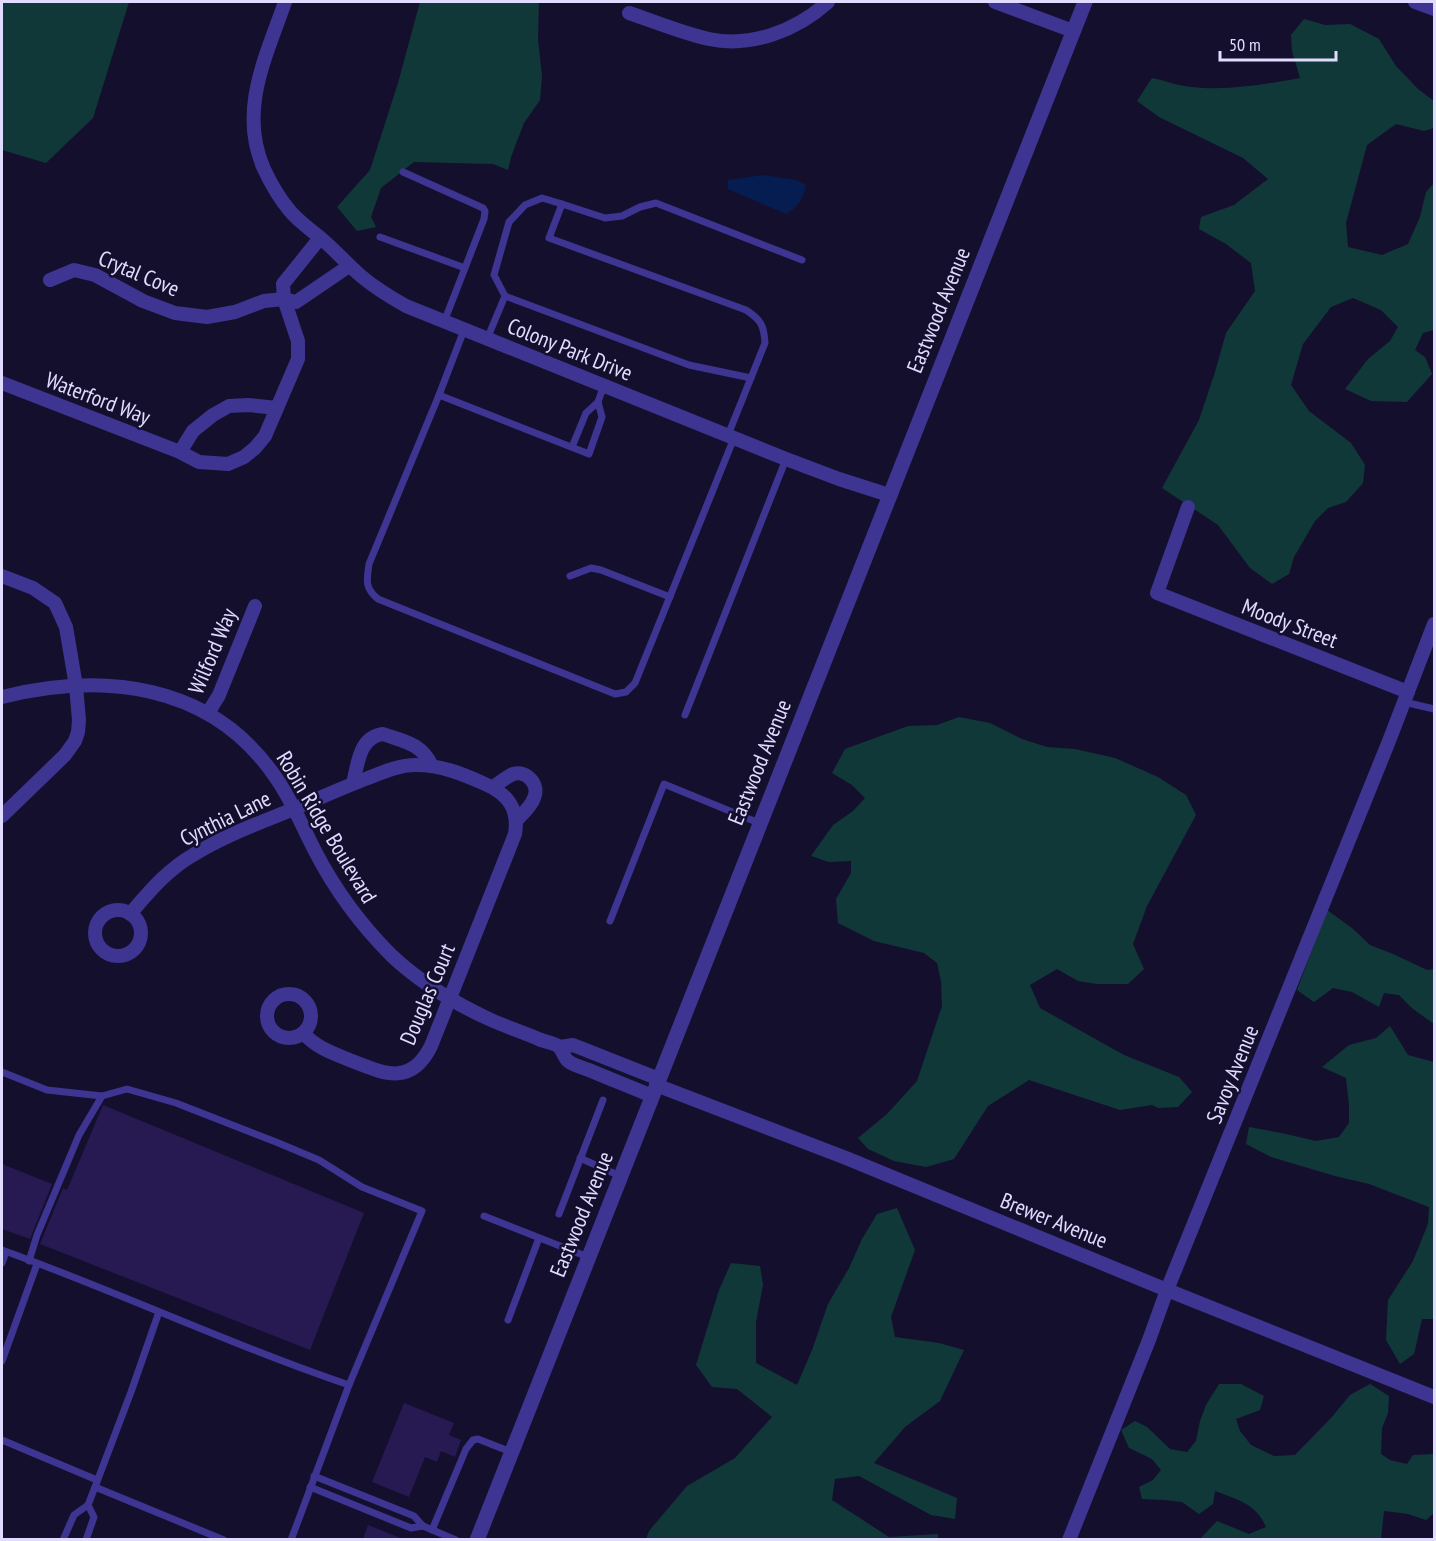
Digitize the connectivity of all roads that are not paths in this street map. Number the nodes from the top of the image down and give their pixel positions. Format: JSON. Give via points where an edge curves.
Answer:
{"nodes":[{"id":1,"x":285,"y":2,"type":"edge"},
{"id":2,"x":828,"y":2,"type":"edge"},
{"id":3,"x":995,"y":2,"type":"edge"},
{"id":4,"x":1085,"y":2,"type":"edge"},
{"id":5,"x":1415,"y":2,"type":"edge"},
{"id":6,"x":1434,"y":9,"type":"edge"},
{"id":7,"x":629,"y":14,"type":"dead end"},
{"id":8,"x":1073,"y":31,"type":"junction"},
{"id":9,"x":403,"y":172,"type":"dead end"},
{"id":10,"x":562,"y":204,"type":"junction"},
{"id":11,"x":380,"y":237,"type":"dead end"},
{"id":12,"x":321,"y":238,"type":"junction"},
{"id":13,"x":802,"y":260,"type":"dead end"},
{"id":14,"x":349,"y":266,"type":"junction"},
{"id":15,"x":465,"y":268,"type":"junction"},
{"id":16,"x":50,"y":280,"type":"dead end"},
{"id":17,"x":505,"y":296,"type":"junction"},
{"id":18,"x":284,"y":299,"type":"junction"},
{"id":19,"x":444,"y":322,"type":"junction"},
{"id":20,"x":464,"y":330,"type":"junction"},
{"id":21,"x":487,"y":339,"type":"junction"},
{"id":22,"x":751,"y":378,"type":"junction"},
{"id":23,"x":2,"y":383,"type":"edge"},
{"id":24,"x":604,"y":385,"type":"junction"},
{"id":25,"x":439,"y":395,"type":"junction"},
{"id":26,"x":598,"y":402,"type":"junction"},
{"id":27,"x":277,"y":408,"type":"junction"},
{"id":28,"x":731,"y":436,"type":"junction"},
{"id":29,"x":572,"y":447,"type":"junction"},
{"id":30,"x":180,"y":452,"type":"junction"},
{"id":31,"x":786,"y":459,"type":"junction"},
{"id":32,"x":889,"y":495,"type":"junction"},
{"id":33,"x":1188,"y":507,"type":"dead end"},
{"id":34,"x":2,"y":576,"type":"edge"},
{"id":35,"x":570,"y":576,"type":"dead end"},
{"id":36,"x":670,"y":597,"type":"junction"},
{"id":37,"x":255,"y":606,"type":"dead end"},
{"id":38,"x":1434,"y":624,"type":"edge"},
{"id":39,"x":76,"y":686,"type":"junction"},
{"id":40,"x":2,"y":697,"type":"edge"},
{"id":41,"x":1406,"y":697,"type":"junction"},
{"id":42,"x":1434,"y":709,"type":"edge"},
{"id":43,"x":208,"y":713,"type":"junction"},
{"id":44,"x":685,"y":715,"type":"dead end"},
{"id":45,"x":432,"y":766,"type":"junction"},
{"id":46,"x":353,"y":783,"type":"junction"},
{"id":47,"x":493,"y":788,"type":"junction"},
{"id":48,"x":294,"y":809,"type":"junction"},
{"id":49,"x":2,"y":816,"type":"edge"},
{"id":50,"x":516,"y":820,"type":"junction"},
{"id":51,"x":759,"y":823,"type":"junction"},
{"id":52,"x":130,"y":914,"type":"dead end"},
{"id":53,"x":610,"y":921,"type":"dead end"},
{"id":54,"x":450,"y":998,"type":"junction"},
{"id":55,"x":303,"y":1033,"type":"dead end"},
{"id":56,"x":2,"y":1072,"type":"edge"},
{"id":57,"x":655,"y":1087,"type":"junction"},
{"id":58,"x":102,"y":1096,"type":"junction"},
{"id":59,"x":603,"y":1100,"type":"dead end"},
{"id":60,"x":580,"y":1158,"type":"junction"},
{"id":61,"x":620,"y":1176,"type":"junction"},
{"id":62,"x":559,"y":1214,"type":"dead end"},
{"id":63,"x":484,"y":1216,"type":"dead end"},
{"id":64,"x":539,"y":1238,"type":"junction"},
{"id":65,"x":4,"y":1251,"type":"edge"},
{"id":66,"x":588,"y":1257,"type":"junction"},
{"id":67,"x":29,"y":1261,"type":"junction"},
{"id":68,"x":2,"y":1263,"type":"edge"},
{"id":69,"x":37,"y":1264,"type":"junction"},
{"id":70,"x":1167,"y":1290,"type":"junction"},
{"id":71,"x":159,"y":1312,"type":"junction"},
{"id":72,"x":508,"y":1320,"type":"dead end"},
{"id":73,"x":2,"y":1361,"type":"edge"},
{"id":74,"x":349,"y":1385,"type":"junction"},
{"id":75,"x":1434,"y":1397,"type":"edge"},
{"id":76,"x":2,"y":1440,"type":"edge"},
{"id":77,"x":511,"y":1452,"type":"junction"},
{"id":78,"x":314,"y":1476,"type":"junction"},
{"id":79,"x":96,"y":1484,"type":"junction"},
{"id":80,"x":310,"y":1487,"type":"junction"},
{"id":81,"x":88,"y":1505,"type":"junction"},
{"id":82,"x":423,"y":1526,"type":"junction"},
{"id":83,"x":432,"y":1530,"type":"junction"},
{"id":84,"x":63,"y":1539,"type":"edge"},
{"id":85,"x":86,"y":1539,"type":"edge"},
{"id":86,"x":224,"y":1539,"type":"edge"},
{"id":87,"x":291,"y":1539,"type":"edge"},
{"id":88,"x":456,"y":1539,"type":"edge"},
{"id":89,"x":477,"y":1539,"type":"edge"},
{"id":90,"x":1069,"y":1539,"type":"edge"}],
"edges":[{"from":1,"to":12,"type":"street","name":"Colony Park Drive","via":[[254,100],[255,141],[272,186],[291,213]]},
{"from":2,"to":7,"type":"street","via":[[788,29],[744,40],[711,40]]},
{"from":3,"to":8,"type":"street"},
{"from":4,"to":8,"type":"street","name":"Eastwood Avenue"},
{"from":5,"to":6,"type":"street"},
{"from":8,"to":32,"type":"street","name":"Eastwood Avenue"},
{"from":9,"to":15,"type":"lane","via":[[485,211]]},
{"from":10,"to":13,"type":"lane","via":[[605,218],[656,203]]},
{"from":10,"to":17,"type":"lane","via":[[542,198],[525,205],[508,222],[494,275]]},
{"from":10,"to":22,"type":"lane","via":[[549,238],[746,310],[758,318],[765,343]]},
{"from":11,"to":15,"type":"lane"},
{"from":12,"to":14,"type":"street","name":"Colony Park Drive"},
{"from":12,"to":18,"type":"street","via":[[283,284]]},
{"from":14,"to":18,"type":"street","name":"Crytal Cove","via":[[296,303]]},
{"from":14,"to":19,"type":"street","name":"Colony Park Drive","via":[[385,294]]},
{"from":15,"to":19,"type":"lane"},
{"from":16,"to":18,"type":"street","name":"Crytal Cove","via":[[74,270],[95,275],[175,313],[207,316]]},
{"from":17,"to":21,"type":"lane"},
{"from":17,"to":22,"type":"lane","via":[[689,365]]},
{"from":18,"to":27,"type":"street","name":"Waterford Way","via":[[298,341],[298,359]]},
{"from":19,"to":20,"type":"street","name":"Colony Park Drive"},
{"from":20,"to":21,"type":"street","name":"Colony Park Drive"},
{"from":20,"to":25,"type":"lane"},
{"from":21,"to":24,"type":"street","name":"Colony Park Drive"},
{"from":22,"to":28,"type":"lane"},
{"from":23,"to":30,"type":"street","name":"Waterford Way"},
{"from":24,"to":26,"type":"lane"},
{"from":24,"to":28,"type":"street","name":"Colony Park Drive"},
{"from":25,"to":29,"type":"lane"},
{"from":25,"to":36,"type":"lane","via":[[369,564],[366,580],[371,594],[615,694],[627,692],[635,683]]},
{"from":26,"to":29,"type":"lane","via":[[586,412]]},
{"from":26,"to":29,"type":"lane","via":[[602,417],[589,454]]},
{"from":27,"to":30,"type":"street","via":[[229,406],[193,431]]},
{"from":27,"to":30,"type":"street","name":"Waterford Way","via":[[265,436],[244,457],[228,464],[199,462]]},
{"from":28,"to":31,"type":"street","name":"Colony Park Drive"},
{"from":28,"to":36,"type":"lane"},
{"from":31,"to":32,"type":"street","name":"Colony Park Drive"},
{"from":31,"to":44,"type":"lane"},
{"from":32,"to":51,"type":"street","name":"Eastwood Avenue"},
{"from":33,"to":41,"type":"street","name":"Moody Street","via":[[1157,593]]},
{"from":34,"to":39,"type":"street","via":[[33,588],[55,603],[66,627]]},
{"from":35,"to":36,"type":"lane","via":[[591,568],[602,570]]},
{"from":37,"to":43,"type":"street","name":"Wilford Way"},
{"from":38,"to":41,"type":"street","name":"Savoy Avenue"},
{"from":39,"to":40,"type":"street","name":"Robin Ridge Boulevard"},
{"from":39,"to":43,"type":"street","name":"Robin Ridge Boulevard","via":[[142,689]]},
{"from":39,"to":49,"type":"street","via":[[78,732],[70,748]]},
{"from":41,"to":42,"type":"lane"},
{"from":41,"to":70,"type":"street","name":"Savoy Avenue"},
{"from":43,"to":48,"type":"street","name":"Robin Ridge Boulevard","via":[[254,749],[275,775]]},
{"from":45,"to":46,"type":"street","name":"Cynthia Lane","via":[[394,768]]},
{"from":45,"to":46,"type":"street","via":[[417,747],[377,734],[363,747]]},
{"from":45,"to":47,"type":"street","name":"Cynthia Lane"},
{"from":46,"to":48,"type":"street","name":"Cynthia Lane"},
{"from":47,"to":50,"type":"street","name":"Cynthia Lane","via":[[509,801]]},
{"from":47,"to":50,"type":"street","via":[[519,773],[534,784],[534,800]]},
{"from":48,"to":52,"type":"street","name":"Cynthia Lane","via":[[192,855],[156,884]]},
{"from":48,"to":54,"type":"street","name":"Robin Ridge Boulevard","via":[[332,882],[364,926],[394,957]]},
{"from":50,"to":54,"type":"street","name":"Douglas Court"},
{"from":51,"to":53,"type":"lane","via":[[664,784]]},
{"from":51,"to":57,"type":"street","name":"Eastwood Avenue"},
{"from":54,"to":55,"type":"street","name":"Douglas Court","via":[[427,1054],[414,1068],[398,1073],[382,1072],[318,1047]]},
{"from":54,"to":57,"type":"street","name":"Robin Ridge Boulevard","via":[[490,1020],[560,1047],[568,1061]]},
{"from":56,"to":58,"type":"lane","via":[[47,1090]]},
{"from":57,"to":61,"type":"street","name":"Eastwood Avenue"},
{"from":57,"to":70,"type":"street","name":"Brewer Avenue","via":[[856,1162]]},
{"from":58,"to":67,"type":"lane","via":[[79,1135]]},
{"from":58,"to":74,"type":"lane","via":[[128,1089],[176,1103],[319,1160],[362,1187],[422,1211]]},
{"from":59,"to":60,"type":"lane"},
{"from":60,"to":61,"type":"lane"},
{"from":60,"to":62,"type":"lane"},
{"from":61,"to":66,"type":"street","name":"Eastwood Avenue"},
{"from":63,"to":64,"type":"lane"},
{"from":64,"to":66,"type":"lane"},
{"from":64,"to":72,"type":"lane"},
{"from":65,"to":67,"type":"lane"},
{"from":65,"to":68,"type":"lane"},
{"from":66,"to":77,"type":"street","name":"Eastwood Avenue"},
{"from":67,"to":69,"type":"lane"},
{"from":69,"to":71,"type":"lane"},
{"from":69,"to":73,"type":"lane"},
{"from":70,"to":75,"type":"street","name":"Brewer Avenue"},
{"from":70,"to":90,"type":"street","name":"Savoy Avenue"},
{"from":71,"to":74,"type":"lane"},
{"from":71,"to":79,"type":"lane"},
{"from":74,"to":78,"type":"lane"},
{"from":76,"to":79,"type":"lane"},
{"from":77,"to":83,"type":"lane","via":[[473,1440],[465,1449]]},
{"from":77,"to":89,"type":"street","name":"Eastwood Avenue"},
{"from":78,"to":80,"type":"lane"},
{"from":78,"to":82,"type":"lane","via":[[414,1516]]},
{"from":79,"to":81,"type":"lane"},
{"from":79,"to":86,"type":"lane"},
{"from":80,"to":82,"type":"lane","via":[[411,1528]]},
{"from":80,"to":87,"type":"lane"},
{"from":81,"to":84,"type":"lane","via":[[74,1515]]},
{"from":81,"to":85,"type":"lane","via":[[94,1517]]},
{"from":82,"to":83,"type":"lane"},
{"from":83,"to":88,"type":"lane"}]}
